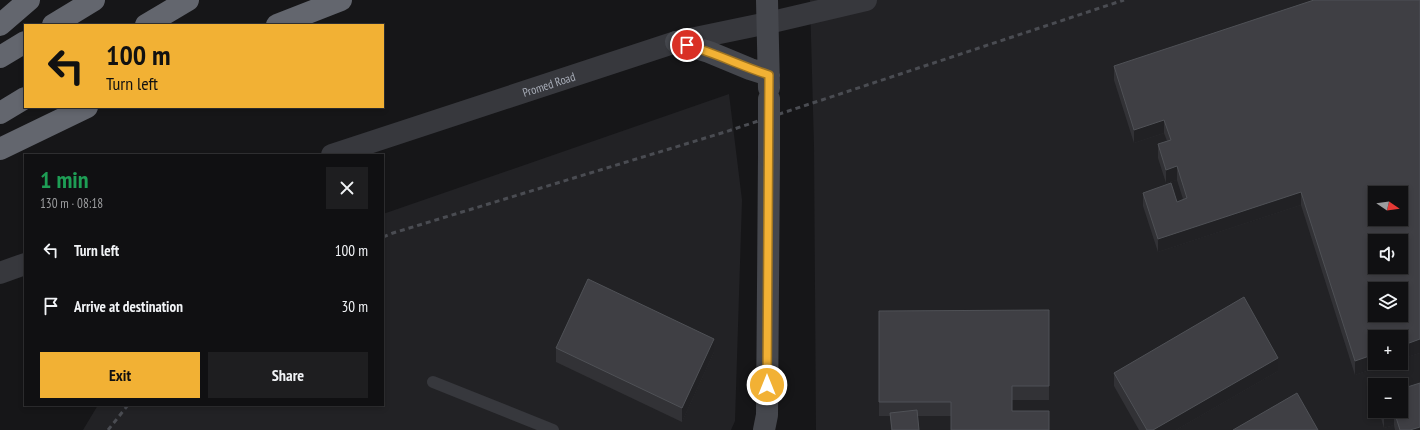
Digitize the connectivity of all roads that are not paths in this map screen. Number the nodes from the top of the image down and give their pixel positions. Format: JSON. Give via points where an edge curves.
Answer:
{"nodes":[{"id":1,"x":29,"y":0,"type":"edge"},
{"id":2,"x":94,"y":0,"type":"edge"},
{"id":3,"x":188,"y":0,"type":"edge"},
{"id":4,"x":341,"y":0,"type":"edge"},
{"id":5,"x":768,"y":0,"type":"edge"},
{"id":6,"x":866,"y":0,"type":"edge"},
{"id":7,"x":768,"y":23,"type":"junction"},
{"id":8,"x":54,"y":24,"type":"edge"},
{"id":9,"x":148,"y":24,"type":"edge"},
{"id":10,"x":280,"y":24,"type":"edge"},
{"id":11,"x":0,"y":25,"type":"edge"},
{"id":12,"x":676,"y":42,"type":"junction"},
{"id":13,"x":24,"y":43,"type":"edge"},
{"id":14,"x":0,"y":57,"type":"edge"},
{"id":15,"x":769,"y":75,"type":"junction"},
{"id":16,"x":24,"y":99,"type":"edge"},
{"id":17,"x":85,"y":108,"type":"edge"},
{"id":18,"x":0,"y":113,"type":"edge"},
{"id":19,"x":0,"y":149,"type":"edge"},
{"id":20,"x":335,"y":154,"type":"edge"},
{"id":21,"x":24,"y":264,"type":"edge"},
{"id":22,"x":0,"y":273,"type":"edge"},
{"id":23,"x":433,"y":382,"type":"dead end"},
{"id":24,"x":553,"y":430,"type":"edge"},
{"id":25,"x":764,"y":430,"type":"edge"}],
"edges":[{"from":1,"to":11,"type":"highway"},
{"from":2,"to":8,"type":"highway"},
{"from":3,"to":9,"type":"highway"},
{"from":4,"to":10,"type":"highway"},
{"from":5,"to":7,"type":"main road"},
{"from":6,"to":7,"type":"street","name":"Promed Road"},
{"from":7,"to":12,"type":"street","name":"Promed Road"},
{"from":7,"to":15,"type":"main road"},
{"from":12,"to":15,"type":"main road"},
{"from":12,"to":20,"type":"street","name":"Promed Road"},
{"from":13,"to":14,"type":"highway"},
{"from":15,"to":25,"type":"main road","bridge":true,"via":[[767,415]]},
{"from":16,"to":18,"type":"highway"},
{"from":17,"to":19,"type":"highway"},
{"from":21,"to":22,"type":"street"},
{"from":23,"to":24,"type":"lane"}]}
